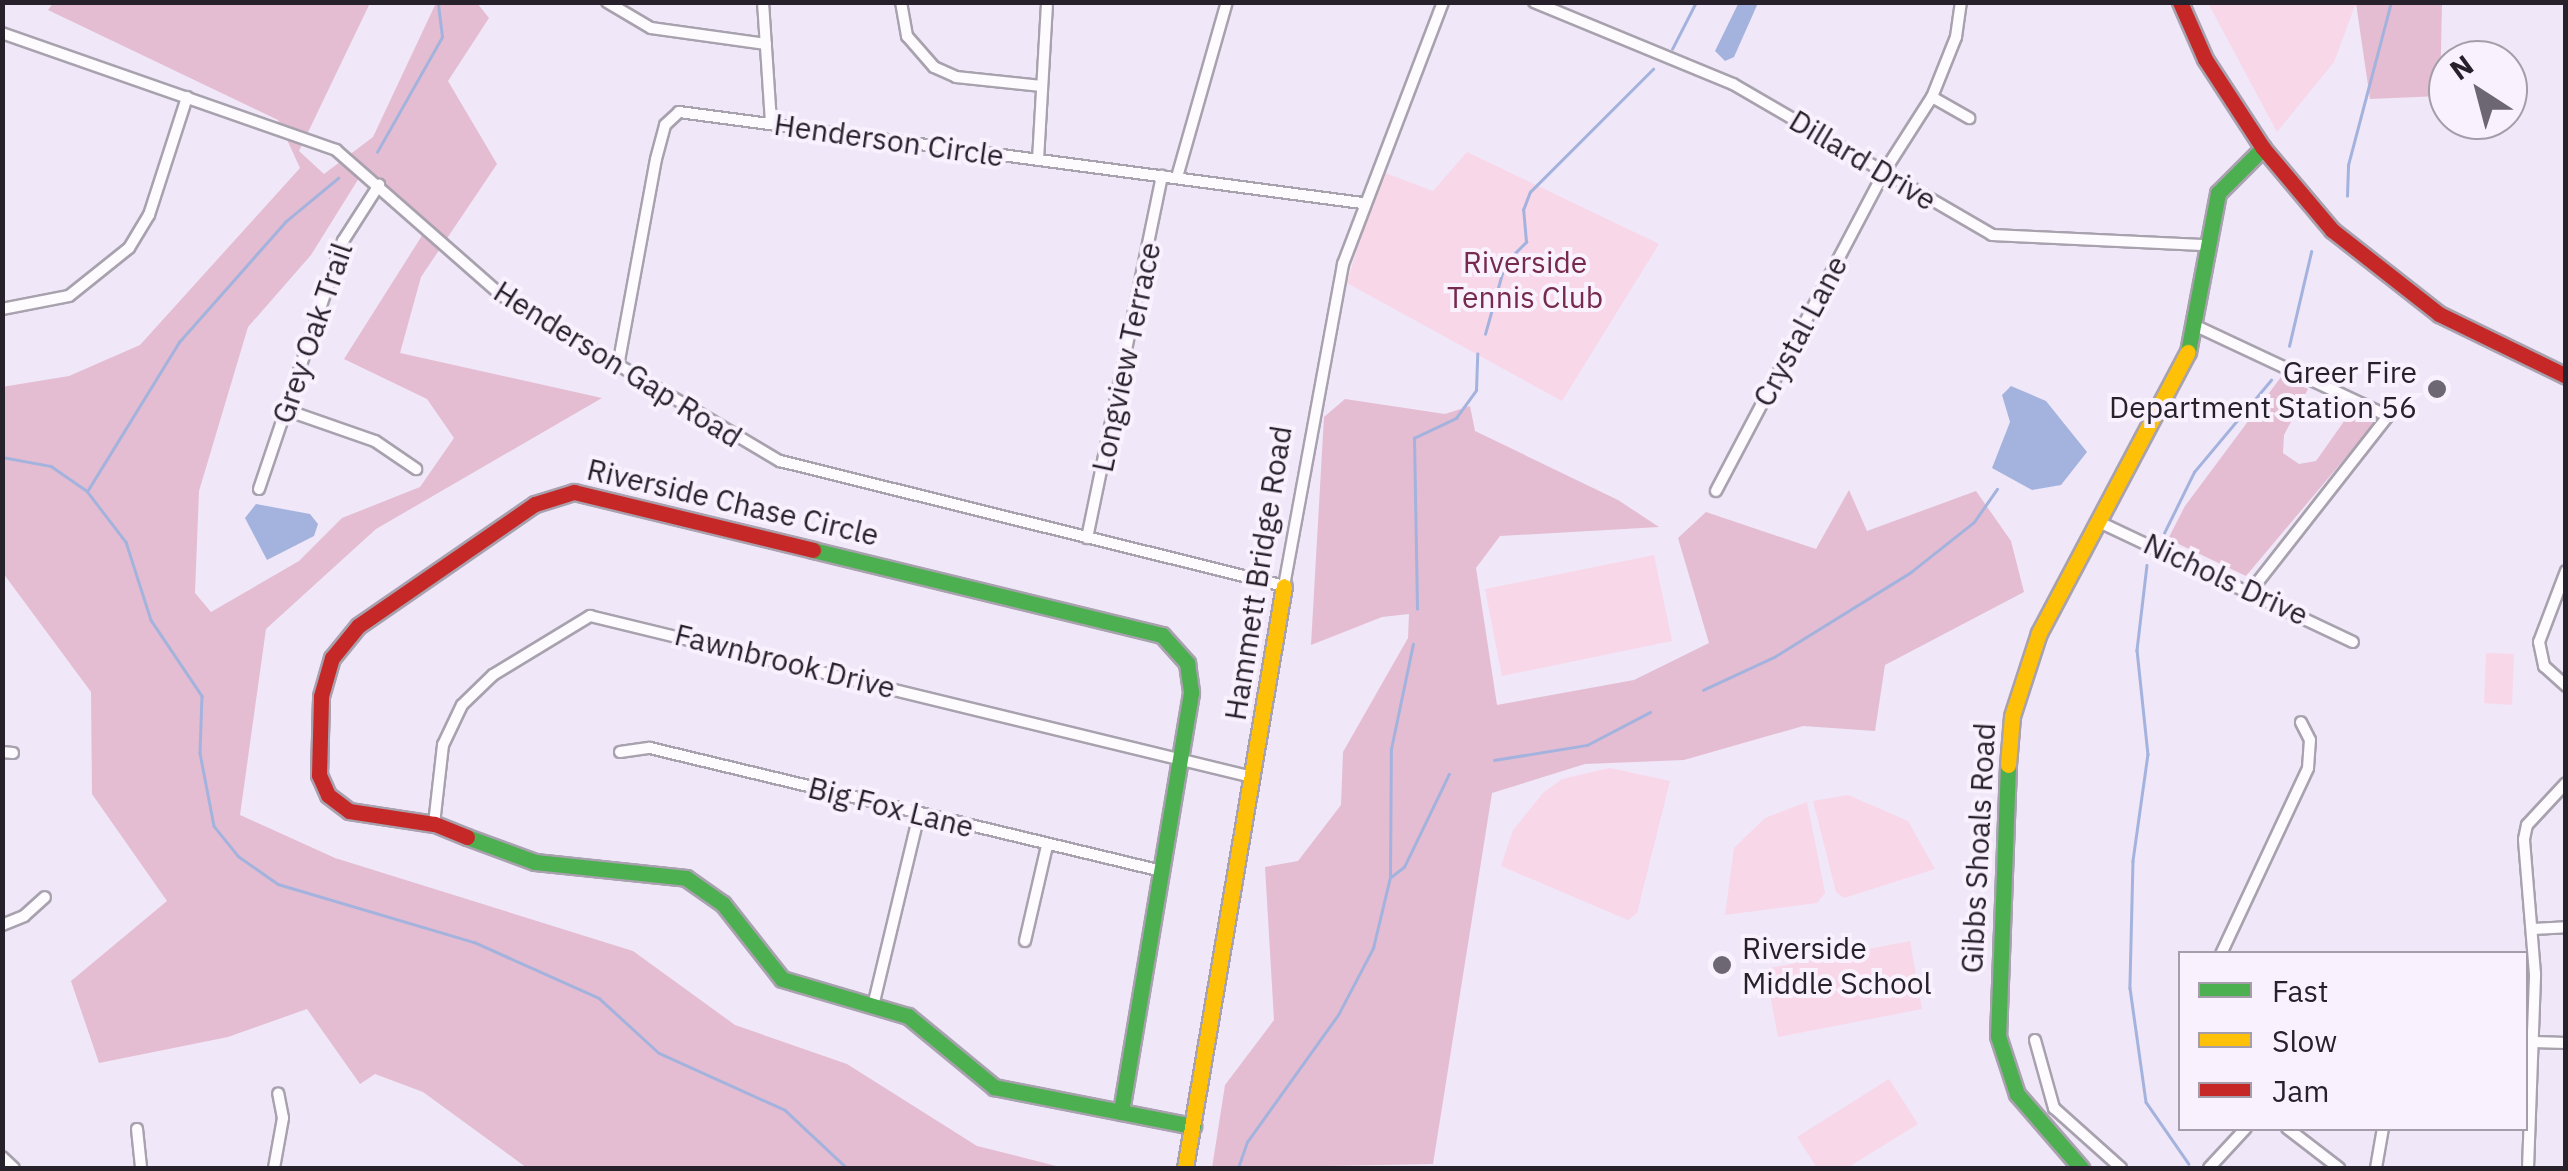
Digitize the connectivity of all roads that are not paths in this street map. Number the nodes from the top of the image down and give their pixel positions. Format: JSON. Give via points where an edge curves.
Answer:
{"nodes":[{"id":1,"x":607,"y":2,"type":"edge"},
{"id":2,"x":763,"y":2,"type":"edge"},
{"id":3,"x":901,"y":2,"type":"edge"},
{"id":4,"x":1047,"y":2,"type":"edge"},
{"id":5,"x":1228,"y":2,"type":"edge"},
{"id":6,"x":1444,"y":2,"type":"edge"},
{"id":7,"x":1534,"y":2,"type":"edge"},
{"id":8,"x":1960,"y":2,"type":"edge"},
{"id":9,"x":2180,"y":2,"type":"edge"},
{"id":10,"x":2,"y":33,"type":"edge"},
{"id":11,"x":766,"y":44,"type":"junction"},
{"id":12,"x":1042,"y":86,"type":"junction"},
{"id":13,"x":186,"y":97,"type":"junction"},
{"id":14,"x":1932,"y":97,"type":"junction"},
{"id":15,"x":1969,"y":118,"type":"dead end"},
{"id":16,"x":771,"y":124,"type":"junction"},
{"id":17,"x":2263,"y":148,"type":"junction"},
{"id":18,"x":1038,"y":160,"type":"junction"},
{"id":19,"x":1884,"y":172,"type":"junction"},
{"id":20,"x":1162,"y":176,"type":"junction"},
{"id":21,"x":1177,"y":177,"type":"junction"},
{"id":22,"x":379,"y":185,"type":"junction"},
{"id":23,"x":1362,"y":203,"type":"junction"},
{"id":24,"x":2208,"y":245,"type":"junction"},
{"id":25,"x":2,"y":309,"type":"edge"},
{"id":26,"x":2196,"y":326,"type":"junction"},
{"id":27,"x":618,"y":366,"type":"junction"},
{"id":28,"x":2566,"y":376,"type":"edge"},
{"id":29,"x":286,"y":410,"type":"junction"},
{"id":30,"x":416,"y":468,"type":"dead end"},
{"id":31,"x":259,"y":489,"type":"dead end"},
{"id":32,"x":1716,"y":491,"type":"dead end"},
{"id":33,"x":2097,"y":522,"type":"junction"},
{"id":34,"x":1087,"y":538,"type":"junction"},
{"id":35,"x":2566,"y":571,"type":"edge"},
{"id":36,"x":1284,"y":586,"type":"junction"},
{"id":37,"x":2251,"y":591,"type":"junction"},
{"id":38,"x":2353,"y":642,"type":"dead end"},
{"id":39,"x":2566,"y":686,"type":"edge"},
{"id":40,"x":2301,"y":722,"type":"dead end"},
{"id":41,"x":620,"y":752,"type":"dead end"},
{"id":42,"x":1181,"y":758,"type":"junction"},
{"id":43,"x":1252,"y":776,"type":"junction"},
{"id":44,"x":2566,"y":783,"type":"edge"},
{"id":45,"x":920,"y":814,"type":"junction"},
{"id":46,"x":434,"y":824,"type":"junction"},
{"id":47,"x":1048,"y":846,"type":"junction"},
{"id":48,"x":1162,"y":871,"type":"junction"},
{"id":49,"x":45,"y":897,"type":"dead end"},
{"id":50,"x":2,"y":925,"type":"edge"},
{"id":51,"x":2566,"y":926,"type":"edge"},
{"id":52,"x":2533,"y":929,"type":"junction"},
{"id":53,"x":1025,"y":941,"type":"dead end"},
{"id":54,"x":2222,"y":951,"type":"edge"},
{"id":55,"x":873,"y":1006,"type":"junction"},
{"id":56,"x":2036,"y":1040,"type":"dead end"},
{"id":57,"x":2534,"y":1042,"type":"junction"},
{"id":58,"x":2566,"y":1043,"type":"edge"},
{"id":59,"x":278,"y":1094,"type":"dead end"},
{"id":60,"x":1120,"y":1112,"type":"junction"},
{"id":61,"x":1192,"y":1126,"type":"junction"},
{"id":62,"x":137,"y":1129,"type":"dead end"},
{"id":63,"x":2243,"y":1131,"type":"edge"},
{"id":64,"x":2291,"y":1131,"type":"edge"},
{"id":65,"x":2382,"y":1131,"type":"edge"},
{"id":66,"x":2,"y":1157,"type":"edge"},
{"id":67,"x":14,"y":1168,"type":"edge"},
{"id":68,"x":141,"y":1168,"type":"edge"},
{"id":69,"x":274,"y":1168,"type":"edge"},
{"id":70,"x":1185,"y":1168,"type":"edge"},
{"id":71,"x":2081,"y":1168,"type":"edge"},
{"id":72,"x":2121,"y":1168,"type":"edge"},
{"id":73,"x":2209,"y":1168,"type":"edge"},
{"id":74,"x":2339,"y":1168,"type":"edge"},
{"id":75,"x":2376,"y":1168,"type":"edge"},
{"id":76,"x":2528,"y":1168,"type":"edge"}],
"edges":[{"from":1,"to":11,"type":"street","via":[[652,28]]},
{"from":2,"to":11,"type":"street"},
{"from":3,"to":12,"type":"street","via":[[907,36],[934,67],[956,77]]},
{"from":4,"to":12,"type":"street"},
{"from":5,"to":21,"type":"street"},
{"from":6,"to":23,"type":"street","name":"Hammett Bridge Road"},
{"from":7,"to":19,"type":"street","name":"Dillard Drive","via":[[1732,84]]},
{"from":8,"to":14,"type":"street","name":"Crystal Lane","via":[[1956,37]]},
{"from":9,"to":17,"type":"street","via":[[2205,59]]},
{"from":10,"to":13,"type":"street","name":"Henderson Gap Road"},
{"from":11,"to":16,"type":"street"},
{"from":12,"to":18,"type":"street"},
{"from":13,"to":22,"type":"street","name":"Henderson Gap Road","via":[[314,140]]},
{"from":13,"to":25,"type":"street","via":[[149,216],[129,248],[69,296]]},
{"from":14,"to":15,"type":"street"},
{"from":14,"to":19,"type":"street","name":"Crystal Lane"},
{"from":16,"to":18,"type":"street","name":"Henderson Circle"},
{"from":16,"to":27,"type":"street","name":"Henderson Circle","via":[[687,111],[667,121]]},
{"from":17,"to":24,"type":"street","name":"Gibbs Shoals Road","via":[[2218,193]]},
{"from":17,"to":28,"type":"street","via":[[2332,230],[2389,280],[2469,333]]},
{"from":18,"to":20,"type":"street","name":"Henderson Circle"},
{"from":19,"to":24,"type":"street","name":"Dillard Drive","via":[[2002,238]]},
{"from":19,"to":32,"type":"street","name":"Crystal Lane"},
{"from":20,"to":21,"type":"street","name":"Henderson Circle"},
{"from":20,"to":34,"type":"street","name":"Longview Terrace"},
{"from":21,"to":23,"type":"street","name":"Henderson Circle"},
{"from":22,"to":27,"type":"street","name":"Henderson Gap Road","via":[[501,295]]},
{"from":22,"to":29,"type":"street","name":"Grey Oak Trail","via":[[347,232]]},
{"from":23,"to":36,"type":"street","name":"Hammett Bridge Road","via":[[1324,342]]},
{"from":24,"to":26,"type":"street","name":"Gibbs Shoals Road"},
{"from":26,"to":33,"type":"street","name":"Gibbs Shoals Road","via":[[2172,394]]},
{"from":26,"to":37,"type":"street","via":[[2388,416]]},
{"from":27,"to":34,"type":"street","name":"Henderson Gap Road","via":[[780,461]]},
{"from":29,"to":30,"type":"street","via":[[375,440]]},
{"from":29,"to":31,"type":"street","name":"Grey Oak Trail"},
{"from":33,"to":37,"type":"street","name":"Nichols Drive"},
{"from":33,"to":71,"type":"street","name":"Gibbs Shoals Road","via":[[2039,633],[2016,695],[1999,896],[1997,1020],[2004,1066],[2032,1117]]},
{"from":34,"to":36,"type":"street","name":"Henderson Gap Road"},
{"from":35,"to":39,"type":"street","via":[[2539,642],[2544,666]]},
{"from":36,"to":43,"type":"street","name":"Hammett Bridge Road"},
{"from":37,"to":38,"type":"street","name":"Nichols Drive"},
{"from":40,"to":54,"type":"street","via":[[2310,740],[2308,768]]},
{"from":41,"to":45,"type":"street","name":"Big Fox Lane","via":[[650,748]]},
{"from":42,"to":43,"type":"street","name":"Fawnbrook Drive"},
{"from":42,"to":46,"type":"street","name":"Fawnbrook Drive","via":[[590,616],[494,675],[462,705],[443,746]]},
{"from":42,"to":46,"type":"street","name":"Riverside Chase Circle","via":[[1190,670],[1173,644],[1152,631],[566,492],[536,504],[358,626],[326,674],[318,764],[328,795],[356,813]]},
{"from":42,"to":48,"type":"street","name":"Riverside Chase Circle"},
{"from":43,"to":61,"type":"street","name":"Hammett Bridge Road"},
{"from":44,"to":52,"type":"street","via":[[2527,825]]},
{"from":45,"to":47,"type":"street","name":"Big Fox Lane"},
{"from":45,"to":55,"type":"street"},
{"from":46,"to":55,"type":"street","name":"Riverside Chase Circle","via":[[535,862],[686,878],[722,904],[782,979]]},
{"from":47,"to":48,"type":"street","name":"Big Fox Lane"},
{"from":47,"to":53,"type":"street"},
{"from":48,"to":60,"type":"street","name":"Riverside Chase Circle"},
{"from":49,"to":50,"type":"street"},
{"from":51,"to":52,"type":"street"},
{"from":52,"to":57,"type":"street"},
{"from":55,"to":60,"type":"street","name":"Riverside Chase Circle","via":[[915,1020],[994,1087]]},
{"from":56,"to":72,"type":"street","via":[[2054,1108]]},
{"from":57,"to":58,"type":"street"},
{"from":57,"to":76,"type":"street"},
{"from":59,"to":69,"type":"street","via":[[284,1118]]},
{"from":60,"to":61,"type":"street","name":"Riverside Chase Circle"},
{"from":61,"to":70,"type":"street","name":"Hammett Bridge Road"},
{"from":62,"to":68,"type":"street"},
{"from":63,"to":73,"type":"street"},
{"from":64,"to":74,"type":"street"},
{"from":65,"to":75,"type":"street"},
{"from":66,"to":67,"type":"street"}]}
